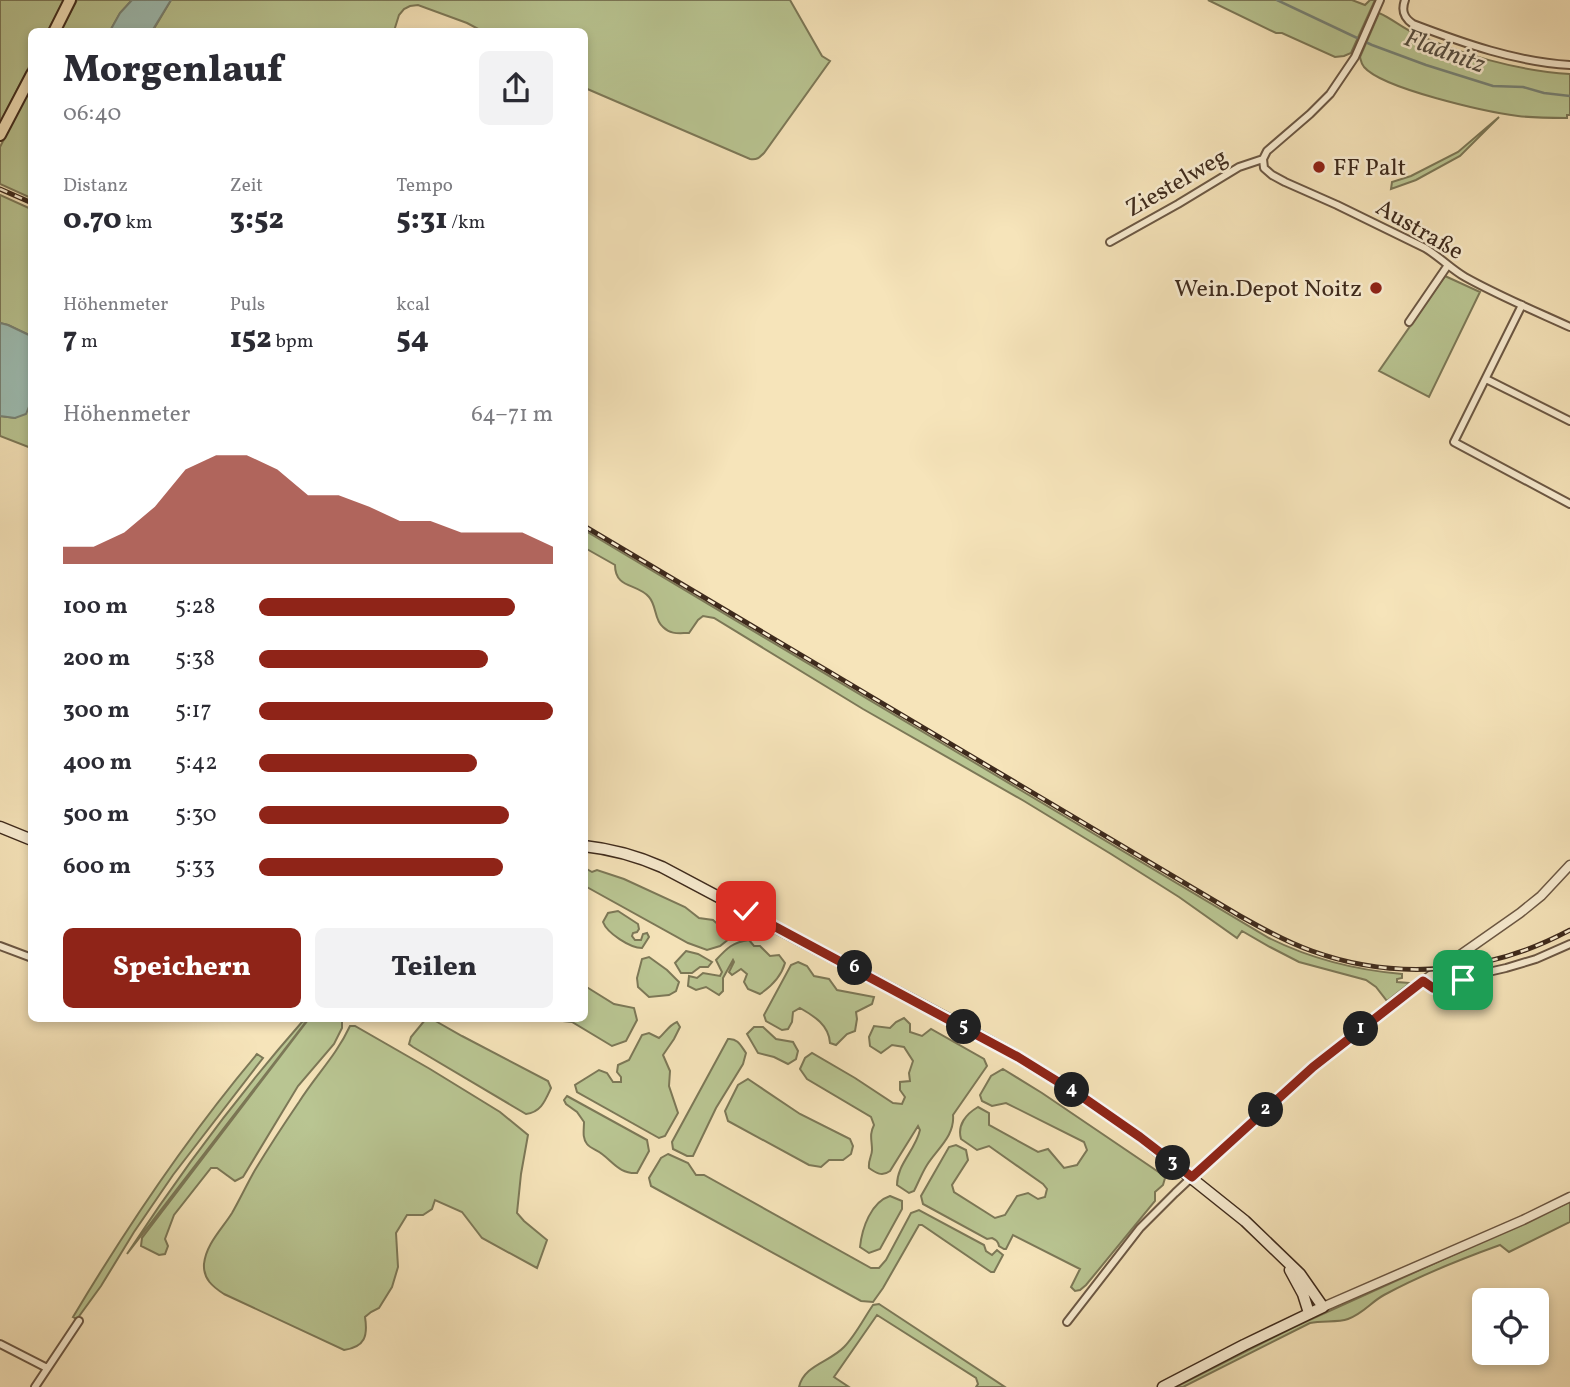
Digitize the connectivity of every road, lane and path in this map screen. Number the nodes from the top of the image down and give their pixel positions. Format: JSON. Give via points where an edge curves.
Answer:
{"nodes":[{"id":1,"x":70,"y":0,"type":"edge"},
{"id":2,"x":1380,"y":0,"type":"edge"},
{"id":3,"x":1405,"y":0,"type":"edge"},
{"id":4,"x":56,"y":28,"type":"edge"},
{"id":5,"x":1570,"y":65,"type":"edge"},
{"id":6,"x":28,"y":82,"type":"edge"},
{"id":7,"x":0,"y":135,"type":"edge"},
{"id":8,"x":1263,"y":159,"type":"junction"},
{"id":9,"x":1110,"y":242,"type":"dead end"},
{"id":10,"x":1448,"y":265,"type":"junction"},
{"id":11,"x":1522,"y":305,"type":"junction"},
{"id":12,"x":1409,"y":322,"type":"dead end"},
{"id":13,"x":1570,"y":327,"type":"edge"},
{"id":14,"x":1486,"y":379,"type":"junction"},
{"id":15,"x":1570,"y":421,"type":"edge"},
{"id":16,"x":1570,"y":504,"type":"edge"},
{"id":17,"x":0,"y":827,"type":"edge"},
{"id":18,"x":28,"y":838,"type":"edge"},
{"id":19,"x":588,"y":846,"type":"edge"},
{"id":20,"x":1570,"y":865,"type":"edge"},
{"id":21,"x":1570,"y":944,"type":"edge"},
{"id":22,"x":0,"y":946,"type":"edge"},
{"id":23,"x":28,"y":956,"type":"edge"},
{"id":24,"x":1423,"y":981,"type":"junction"},
{"id":25,"x":1192,"y":1177,"type":"junction"},
{"id":26,"x":1570,"y":1197,"type":"edge"},
{"id":27,"x":1279,"y":1255,"type":"junction"},
{"id":28,"x":1323,"y":1307,"type":"junction"},
{"id":29,"x":1309,"y":1312,"type":"junction"},
{"id":30,"x":79,"y":1321,"type":"dead end"},
{"id":31,"x":1067,"y":1322,"type":"dead end"},
{"id":32,"x":0,"y":1344,"type":"edge"},
{"id":33,"x":47,"y":1368,"type":"junction"},
{"id":34,"x":35,"y":1387,"type":"edge"},
{"id":35,"x":1163,"y":1387,"type":"edge"}],
"edges":[{"from":1,"to":4,"type":"highway"},
{"from":2,"to":8,"type":"street","via":[[1355,57],[1330,94]]},
{"from":3,"to":5,"type":"street","via":[[1403,11],[1412,24],[1468,44]]},
{"from":6,"to":7,"type":"highway"},
{"from":8,"to":9,"type":"street","name":"Ziestelweg","via":[[1239,167]]},
{"from":8,"to":10,"type":"street","name":"Austraße","via":[[1264,168],[1272,175],[1415,243]]},
{"from":10,"to":11,"type":"street","name":"Austraße"},
{"from":10,"to":12,"type":"street"},
{"from":11,"to":13,"type":"street","name":"Austraße"},
{"from":11,"to":14,"type":"street"},
{"from":14,"to":15,"type":"street"},
{"from":14,"to":16,"type":"street","via":[[1454,442]]},
{"from":17,"to":18,"type":"main road"},
{"from":19,"to":25,"type":"main road","via":[[662,867],[964,1027],[1081,1096]]},
{"from":20,"to":24,"type":"street","via":[[1520,913]]},
{"from":21,"to":24,"type":"street","via":[[1536,959],[1471,976],[1446,991]]},
{"from":22,"to":23,"type":"street"},
{"from":24,"to":25,"type":"street","via":[[1313,1067]]},
{"from":25,"to":27,"type":"main road"},
{"from":25,"to":31,"type":"street","via":[[1140,1228]]},
{"from":26,"to":28,"type":"street"},
{"from":27,"to":28,"type":"main road","via":[[1300,1274]]},
{"from":27,"to":29,"type":"main road","via":[[1295,1277]]},
{"from":28,"to":29,"type":"main road"},
{"from":29,"to":35,"type":"main road"},
{"from":30,"to":33,"type":"street"},
{"from":32,"to":33,"type":"street"},
{"from":33,"to":34,"type":"street"}]}
